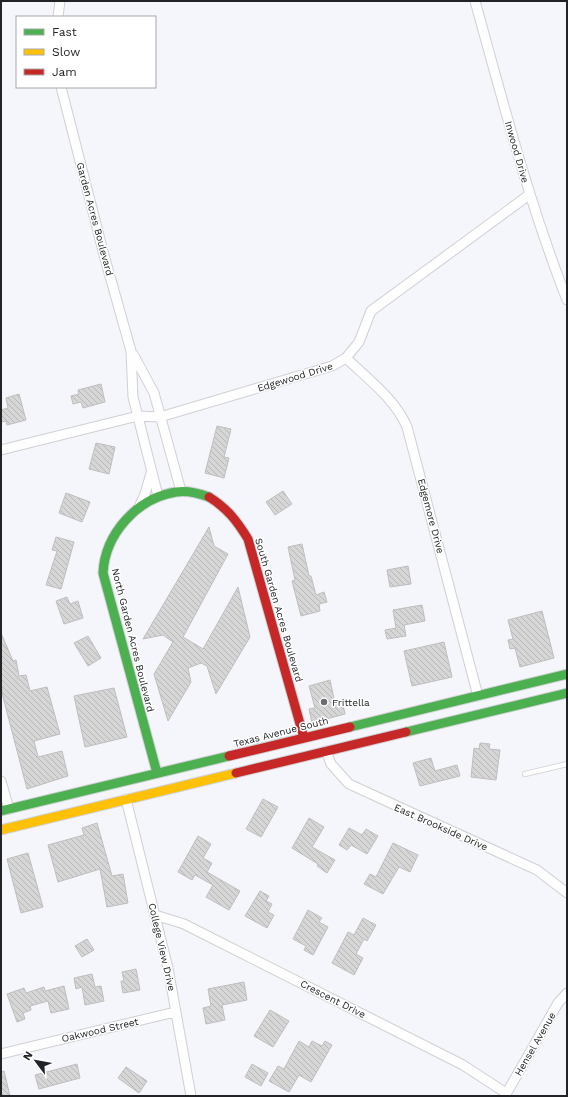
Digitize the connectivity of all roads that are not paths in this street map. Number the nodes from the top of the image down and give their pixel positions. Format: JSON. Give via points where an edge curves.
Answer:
{"nodes":[{"id":1,"x":60,"y":1,"type":"edge"},
{"id":2,"x":475,"y":1,"type":"edge"},
{"id":3,"x":58,"y":16,"type":"edge"},
{"id":4,"x":61,"y":88,"type":"edge"},
{"id":5,"x":529,"y":195,"type":"junction"},
{"id":6,"x":567,"y":300,"type":"edge"},
{"id":7,"x":131,"y":351,"type":"junction"},
{"id":8,"x":346,"y":358,"type":"junction"},
{"id":9,"x":138,"y":416,"type":"junction"},
{"id":10,"x":160,"y":417,"type":"junction"},
{"id":11,"x":1,"y":450,"type":"edge"},
{"id":12,"x":152,"y":472,"type":"junction"},
{"id":13,"x":181,"y":491,"type":"junction"},
{"id":14,"x":169,"y":492,"type":"joint"},
{"id":15,"x":158,"y":496,"type":"junction"},
{"id":16,"x":138,"y":508,"type":"junction"},
{"id":17,"x":567,"y":674,"type":"edge"},
{"id":18,"x":567,"y":687,"type":"edge"},
{"id":19,"x":567,"y":694,"type":"edge"},
{"id":20,"x":478,"y":696,"type":"junction"},
{"id":21,"x":553,"y":697,"type":"junction"},
{"id":22,"x":304,"y":738,"type":"junction"},
{"id":23,"x":326,"y":751,"type":"junction"},
{"id":24,"x":567,"y":764,"type":"edge"},
{"id":25,"x":157,"y":773,"type":"junction"},
{"id":26,"x":525,"y":774,"type":"dead end"},
{"id":27,"x":1,"y":780,"type":"edge"},
{"id":28,"x":198,"y":782,"type":"junction"},
{"id":29,"x":126,"y":799,"type":"junction"},
{"id":30,"x":5,"y":810,"type":"edge"},
{"id":31,"x":1,"y":830,"type":"edge"},
{"id":32,"x":567,"y":891,"type":"edge"},
{"id":33,"x":155,"y":915,"type":"junction"},
{"id":34,"x":567,"y":993,"type":"edge"},
{"id":35,"x":175,"y":1012,"type":"junction"},
{"id":36,"x":1,"y":1054,"type":"edge"},
{"id":37,"x":506,"y":1094,"type":"edge"},
{"id":38,"x":191,"y":1096,"type":"edge"}],
"edges":[{"from":1,"to":3,"type":"street"},
{"from":2,"to":5,"type":"street","name":"Inwood Drive"},
{"from":4,"to":7,"type":"street","name":"Garden Acres Boulevard"},
{"from":5,"to":6,"type":"street","name":"Inwood Drive"},
{"from":5,"to":8,"type":"street","name":"Edgewood Drive","via":[[371,311],[359,342]]},
{"from":7,"to":9,"type":"street","name":"Garden Acres Boulevard","via":[[133,397]]},
{"from":7,"to":10,"type":"street","name":"Garden Acres Boulevard","via":[[149,381]]},
{"from":8,"to":10,"type":"street","name":"Edgewood Drive","via":[[332,366]]},
{"from":8,"to":20,"type":"street","name":"Edgemore Drive","via":[[395,404],[407,426]]},
{"from":9,"to":10,"type":"street","name":"Edgewood Drive"},
{"from":9,"to":11,"type":"street","name":"Edgewood Drive"},
{"from":9,"to":12,"type":"street","name":"Garden Acres Boulevard"},
{"from":10,"to":13,"type":"street","name":"Garden Acres Boulevard"},
{"from":12,"to":15,"type":"street","name":"Garden Acres Boulevard"},
{"from":12,"to":16,"type":"street","via":[[146,494]]},
{"from":13,"to":14,"type":"main road","name":"South Garden Acres Boulevard"},
{"from":13,"to":22,"type":"main road","name":"South Garden Acres Boulevard","via":[[203,493],[215,499],[234,518],[248,539]]},
{"from":14,"to":15,"type":"main road","name":"North Garden Acres Boulevard"},
{"from":15,"to":16,"type":"main road","name":"North Garden Acres Boulevard"},
{"from":16,"to":25,"type":"main road","name":"North Garden Acres Boulevard","via":[[108,544],[103,560],[103,573]]},
{"from":17,"to":20,"type":"main road","name":"Texas Avenue South"},
{"from":18,"to":21,"type":"main road"},
{"from":19,"to":21,"type":"main road"},
{"from":20,"to":22,"type":"main road","name":"Texas Avenue South"},
{"from":21,"to":23,"type":"main road"},
{"from":22,"to":25,"type":"main road","name":"Texas Avenue South"},
{"from":22,"to":28,"type":"main road","via":[[303,744],[298,748],[209,770]]},
{"from":23,"to":28,"type":"main road"},
{"from":23,"to":32,"type":"street","name":"East Brookside Drive","via":[[331,764],[348,784],[537,870]]},
{"from":24,"to":26,"type":"lane"},
{"from":25,"to":30,"type":"main road","name":"Texas Avenue South"},
{"from":27,"to":30,"type":"street"},
{"from":28,"to":29,"type":"main road"},
{"from":29,"to":31,"type":"main road"},
{"from":29,"to":33,"type":"street","name":"College View Drive"},
{"from":33,"to":35,"type":"street","name":"College View Drive","via":[[168,968]]},
{"from":33,"to":37,"type":"street","name":"Crescent Drive","via":[[184,924],[463,1065]]},
{"from":34,"to":37,"type":"street","name":"Hensel Avenue","via":[[558,1003]]},
{"from":35,"to":36,"type":"street","name":"Oakwood Street"},
{"from":35,"to":38,"type":"street","name":"College View Drive"}]}
